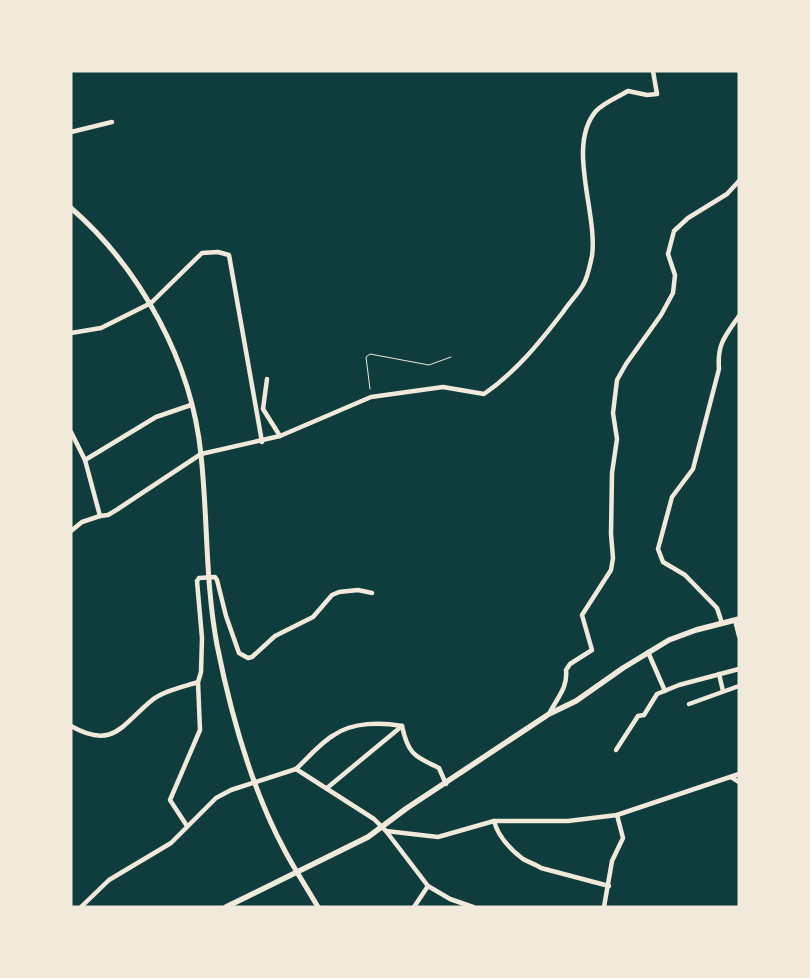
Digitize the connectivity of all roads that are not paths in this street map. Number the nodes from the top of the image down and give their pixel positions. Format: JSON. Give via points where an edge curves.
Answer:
{"nodes":[{"id":1,"x":654,"y":71,"type":"edge"},
{"id":2,"x":112,"y":122,"type":"dead end"},
{"id":3,"x":71,"y":132,"type":"edge"},
{"id":4,"x":739,"y":181,"type":"edge"},
{"id":5,"x":71,"y":208,"type":"edge"},
{"id":6,"x":151,"y":303,"type":"junction"},
{"id":7,"x":739,"y":316,"type":"edge"},
{"id":8,"x":71,"y":333,"type":"edge"},
{"id":9,"x":267,"y":379,"type":"dead end"},
{"id":10,"x":190,"y":405,"type":"junction"},
{"id":11,"x":71,"y":432,"type":"edge"},
{"id":12,"x":280,"y":436,"type":"junction"},
{"id":13,"x":262,"y":442,"type":"junction"},
{"id":14,"x":201,"y":454,"type":"junction"},
{"id":15,"x":85,"y":460,"type":"junction"},
{"id":16,"x":100,"y":516,"type":"junction"},
{"id":17,"x":71,"y":531,"type":"edge"},
{"id":18,"x":207,"y":577,"type":"junction"},
{"id":19,"x":372,"y":593,"type":"dead end"},
{"id":20,"x":737,"y":620,"type":"edge"},
{"id":21,"x":722,"y":623,"type":"junction"},
{"id":22,"x":739,"y":636,"type":"edge"},
{"id":23,"x":648,"y":652,"type":"junction"},
{"id":24,"x":739,"y":669,"type":"edge"},
{"id":25,"x":719,"y":674,"type":"junction"},
{"id":26,"x":198,"y":682,"type":"junction"},
{"id":27,"x":739,"y":686,"type":"edge"},
{"id":28,"x":665,"y":691,"type":"junction"},
{"id":29,"x":723,"y":691,"type":"junction"},
{"id":30,"x":689,"y":704,"type":"dead end"},
{"id":31,"x":549,"y":714,"type":"junction"},
{"id":32,"x":71,"y":726,"type":"edge"},
{"id":33,"x":402,"y":726,"type":"junction"},
{"id":34,"x":616,"y":750,"type":"dead end"},
{"id":35,"x":296,"y":769,"type":"junction"},
{"id":36,"x":739,"y":774,"type":"edge"},
{"id":37,"x":731,"y":777,"type":"junction"},
{"id":38,"x":739,"y":782,"type":"edge"},
{"id":39,"x":256,"y":783,"type":"junction"},
{"id":40,"x":446,"y":784,"type":"junction"},
{"id":41,"x":327,"y":788,"type":"junction"},
{"id":42,"x":617,"y":815,"type":"junction"},
{"id":43,"x":494,"y":821,"type":"junction"},
{"id":44,"x":187,"y":826,"type":"junction"},
{"id":45,"x":384,"y":829,"type":"junction"},
{"id":46,"x":297,"y":871,"type":"junction"},
{"id":47,"x":428,"y":886,"type":"junction"},
{"id":48,"x":609,"y":886,"type":"junction"},
{"id":49,"x":81,"y":907,"type":"edge"},
{"id":50,"x":226,"y":907,"type":"edge"},
{"id":51,"x":318,"y":907,"type":"edge"},
{"id":52,"x":414,"y":907,"type":"edge"},
{"id":53,"x":473,"y":907,"type":"edge"},
{"id":54,"x":604,"y":907,"type":"edge"}],
"edges":[{"from":1,"to":12,"type":"street","via":[[657,94],[628,92],[596,110],[586,126],[583,139],[585,178],[593,229],[592,256],[584,284],[542,340],[502,381],[484,394],[443,387],[371,397]]},
{"from":2,"to":3,"type":"street"},
{"from":4,"to":31,"type":"street","via":[[727,194],[674,230],[668,254],[675,275],[673,293],[617,380],[613,413],[617,439],[612,482],[614,558],[582,615],[592,650],[570,664],[566,670],[564,690]]},
{"from":5,"to":6,"type":"street","via":[[104,239]]},
{"from":6,"to":8,"type":"street","via":[[101,328]]},
{"from":6,"to":10,"type":"street","via":[[170,341]]},
{"from":6,"to":13,"type":"street","via":[[202,252],[229,255]]},
{"from":7,"to":21,"type":"street","via":[[721,342],[719,369],[693,469],[672,497],[658,549],[663,562],[685,575],[712,602]]},
{"from":9,"to":12,"type":"street","via":[[263,409]]},
{"from":10,"to":14,"type":"street"},
{"from":10,"to":15,"type":"street","via":[[156,417]]},
{"from":11,"to":15,"type":"street"},
{"from":12,"to":13,"type":"street"},
{"from":13,"to":14,"type":"street"},
{"from":14,"to":16,"type":"street","via":[[118,509]]},
{"from":14,"to":18,"type":"street"},
{"from":15,"to":16,"type":"street"},
{"from":16,"to":17,"type":"street","via":[[82,522]]},
{"from":18,"to":19,"type":"street","via":[[217,580],[239,653],[248,658],[275,636],[313,617],[332,595],[352,590]]},
{"from":18,"to":26,"type":"street","via":[[197,581],[202,638]]},
{"from":18,"to":39,"type":"street","via":[[229,699]]},
{"from":20,"to":21,"type":"main road"},
{"from":20,"to":22,"type":"street"},
{"from":21,"to":23,"type":"main road","via":[[669,640]]},
{"from":23,"to":28,"type":"street"},
{"from":23,"to":31,"type":"main road","via":[[576,701]]},
{"from":24,"to":25,"type":"street"},
{"from":25,"to":28,"type":"street"},
{"from":25,"to":29,"type":"street"},
{"from":26,"to":32,"type":"street","via":[[151,701],[125,726],[108,735],[92,735]]},
{"from":26,"to":44,"type":"street","via":[[200,730],[170,800]]},
{"from":27,"to":29,"type":"street"},
{"from":28,"to":34,"type":"street","via":[[657,694],[644,715],[638,716]]},
{"from":29,"to":30,"type":"street"},
{"from":31,"to":40,"type":"main road"},
{"from":33,"to":35,"type":"street","via":[[385,723],[350,728],[334,735]]},
{"from":33,"to":40,"type":"street","via":[[414,756],[440,768]]},
{"from":33,"to":41,"type":"street"},
{"from":35,"to":39,"type":"street"},
{"from":35,"to":41,"type":"street"},
{"from":36,"to":37,"type":"street"},
{"from":37,"to":38,"type":"street"},
{"from":37,"to":42,"type":"street"},
{"from":39,"to":44,"type":"street","via":[[230,790],[216,798]]},
{"from":39,"to":46,"type":"street"},
{"from":40,"to":45,"type":"main road","via":[[407,808]]},
{"from":41,"to":45,"type":"street"},
{"from":42,"to":43,"type":"street","via":[[568,821]]},
{"from":42,"to":48,"type":"street","via":[[623,838],[612,861]]},
{"from":43,"to":45,"type":"street","via":[[438,836]]},
{"from":43,"to":48,"type":"street","via":[[497,834],[525,861]]},
{"from":44,"to":49,"type":"street","via":[[170,843],[109,880]]},
{"from":45,"to":46,"type":"main road"},
{"from":45,"to":47,"type":"street"},
{"from":46,"to":50,"type":"main road"},
{"from":46,"to":51,"type":"street"},
{"from":47,"to":52,"type":"street"},
{"from":47,"to":53,"type":"street"},
{"from":48,"to":54,"type":"street"}]}
